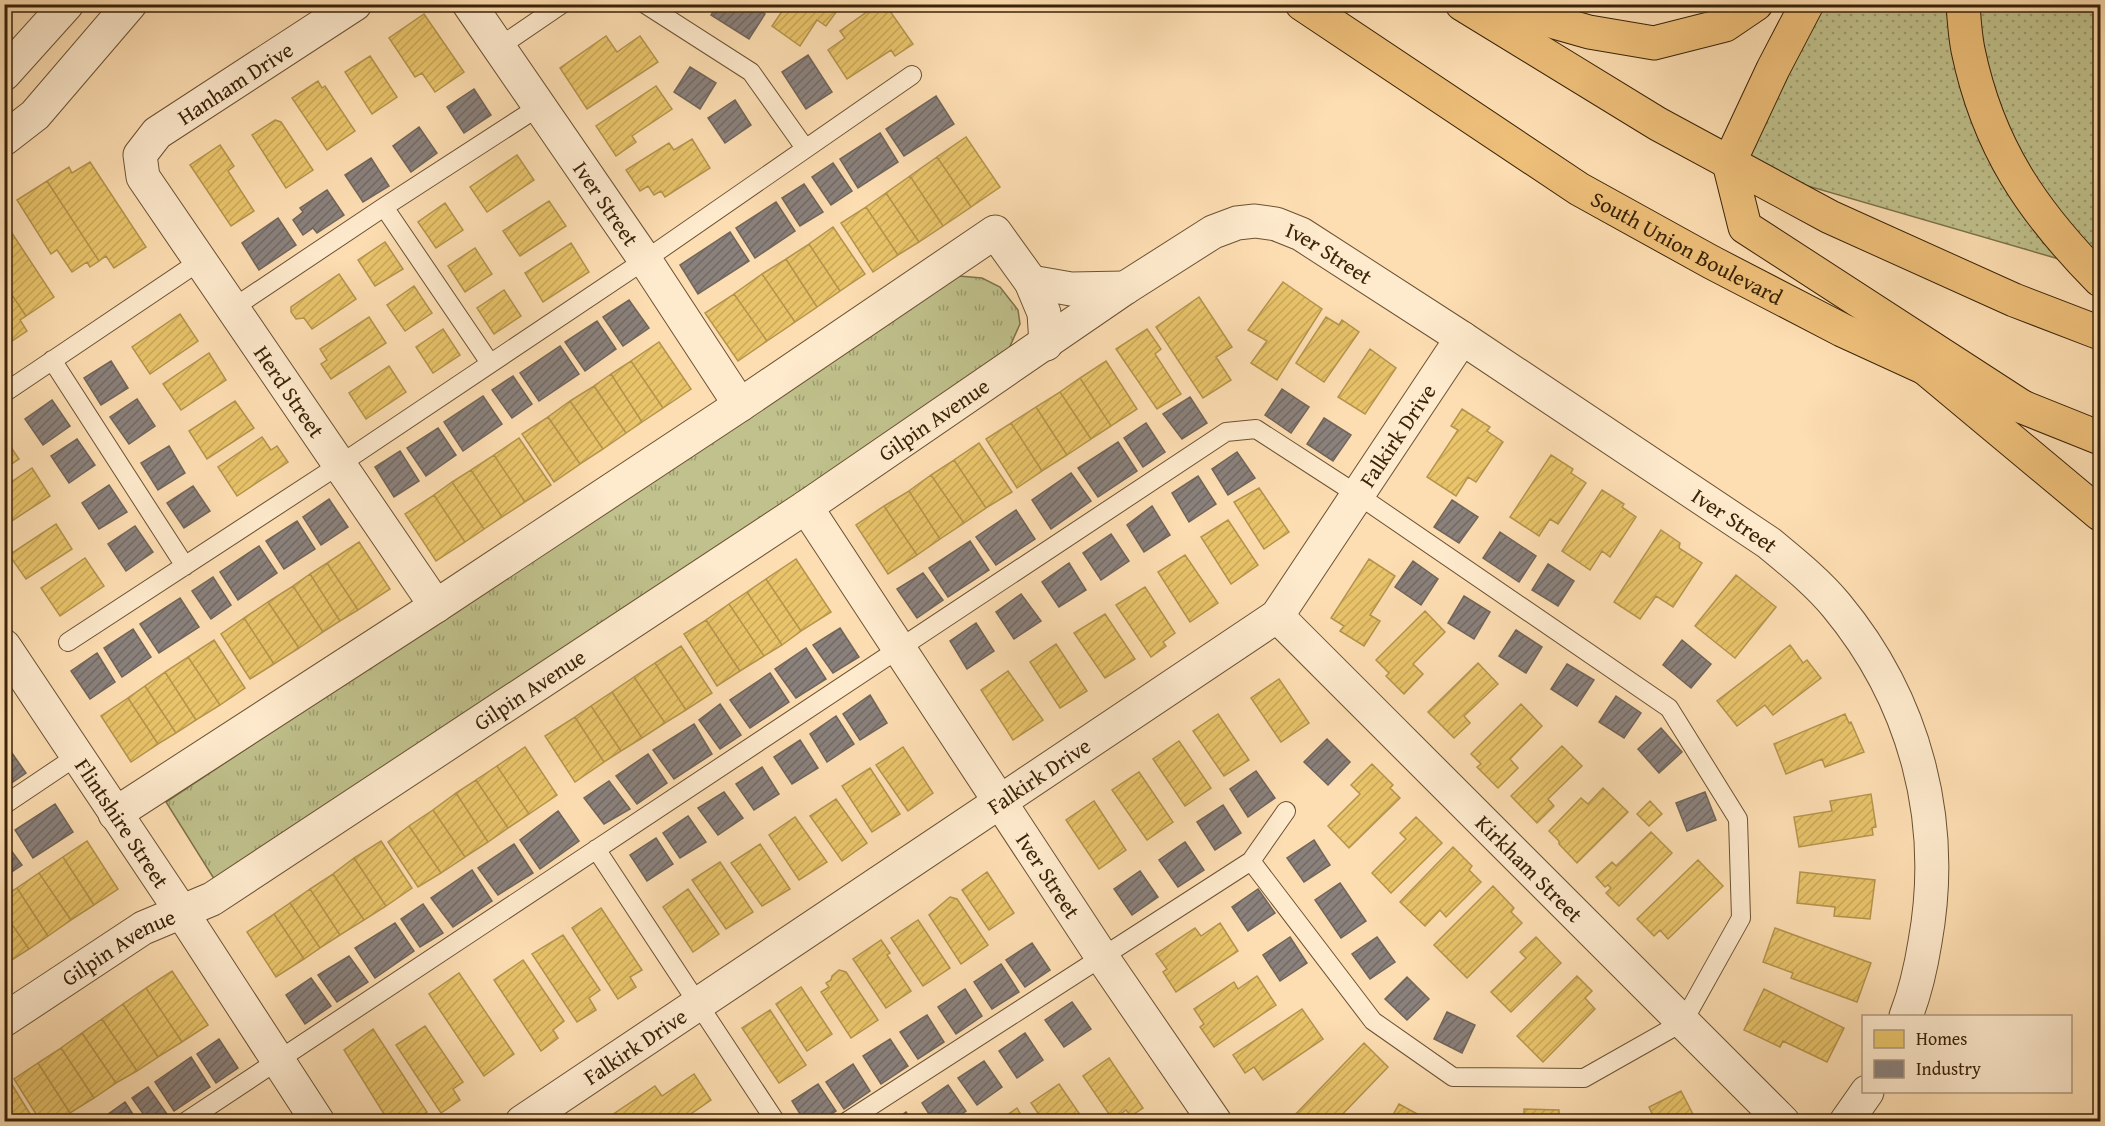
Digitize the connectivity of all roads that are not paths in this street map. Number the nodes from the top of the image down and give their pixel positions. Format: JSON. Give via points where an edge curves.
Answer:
{"nodes":[{"id":1,"x":67,"y":4,"type":"edge"},
{"id":2,"x":130,"y":4,"type":"edge"},
{"id":3,"x":354,"y":4,"type":"edge"},
{"id":4,"x":469,"y":4,"type":"edge"},
{"id":5,"x":562,"y":4,"type":"edge"},
{"id":6,"x":645,"y":4,"type":"edge"},
{"id":7,"x":1302,"y":4,"type":"edge"},
{"id":8,"x":1462,"y":4,"type":"edge"},
{"id":9,"x":1491,"y":4,"type":"edge"},
{"id":10,"x":1756,"y":4,"type":"edge"},
{"id":11,"x":1807,"y":4,"type":"edge"},
{"id":12,"x":1963,"y":4,"type":"edge"},
{"id":13,"x":499,"y":47,"type":"junction"},
{"id":14,"x":4,"y":74,"type":"edge"},
{"id":15,"x":912,"y":75,"type":"dead end"},
{"id":16,"x":540,"y":106,"type":"junction"},
{"id":17,"x":4,"y":139,"type":"edge"},
{"id":18,"x":805,"y":148,"type":"junction"},
{"id":19,"x":1729,"y":163,"type":"junction"},
{"id":20,"x":143,"y":177,"type":"joint"},
{"id":21,"x":384,"y":207,"type":"junction"},
{"id":22,"x":1255,"y":220,"type":"joint"},
{"id":23,"x":645,"y":260,"type":"junction"},
{"id":24,"x":200,"y":261,"type":"junction"},
{"id":25,"x":2100,"y":280,"type":"edge"},
{"id":26,"x":1031,"y":282,"type":"junction"},
{"id":27,"x":1125,"y":288,"type":"junction"},
{"id":28,"x":233,"y":308,"type":"junction"},
{"id":29,"x":2100,"y":333,"type":"edge"},
{"id":30,"x":1462,"y":338,"type":"junction"},
{"id":31,"x":1046,"y":344,"type":"junction"},
{"id":32,"x":52,"y":360,"type":"junction"},
{"id":33,"x":490,"y":363,"type":"junction"},
{"id":34,"x":1925,"y":368,"type":"junction"},
{"id":35,"x":4,"y":393,"type":"edge"},
{"id":36,"x":740,"y":405,"type":"junction"},
{"id":37,"x":2020,"y":406,"type":"junction"},
{"id":38,"x":2100,"y":438,"type":"edge"},
{"id":39,"x":339,"y":465,"type":"junction"},
{"id":40,"x":1358,"y":495,"type":"junction"},
{"id":41,"x":806,"y":507,"type":"junction"},
{"id":42,"x":2100,"y":514,"type":"edge"},
{"id":43,"x":185,"y":566,"type":"junction"},
{"id":44,"x":436,"y":606,"type":"junction"},
{"id":45,"x":1277,"y":616,"type":"junction"},
{"id":46,"x":68,"y":642,"type":"dead end"},
{"id":47,"x":4,"y":646,"type":"edge"},
{"id":48,"x":898,"y":649,"type":"junction"},
{"id":49,"x":77,"y":756,"type":"junction"},
{"id":50,"x":999,"y":802,"type":"junction"},
{"id":51,"x":4,"y":805,"type":"edge"},
{"id":52,"x":1286,"y":811,"type":"dead end"},
{"id":53,"x":115,"y":814,"type":"junction"},
{"id":54,"x":596,"y":849,"type":"junction"},
{"id":55,"x":1251,"y":861,"type":"junction"},
{"id":56,"x":181,"y":911,"type":"junction"},
{"id":57,"x":1102,"y":957,"type":"junction"},
{"id":58,"x":698,"y":1004,"type":"junction"},
{"id":59,"x":1907,"y":1015,"type":"edge"},
{"id":60,"x":4,"y":1020,"type":"edge"},
{"id":61,"x":1683,"y":1022,"type":"junction"},
{"id":62,"x":278,"y":1060,"type":"junction"},
{"id":63,"x":1866,"y":1093,"type":"edge"},
{"id":64,"x":536,"y":1118,"type":"edge"},
{"id":65,"x":1210,"y":1120,"type":"edge"},
{"id":66,"x":185,"y":1122,"type":"edge"},
{"id":67,"x":318,"y":1122,"type":"edge"},
{"id":68,"x":776,"y":1122,"type":"edge"},
{"id":69,"x":846,"y":1122,"type":"edge"},
{"id":70,"x":1783,"y":1122,"type":"edge"},
{"id":71,"x":1846,"y":1122,"type":"edge"}],
"edges":[{"from":1,"to":14,"type":"street"},
{"from":2,"to":17,"type":"street","via":[[35,115]]},
{"from":3,"to":20,"type":"street","name":"Hanham Drive","via":[[157,134],[140,155]]},
{"from":4,"to":13,"type":"street","name":"Iver Street"},
{"from":5,"to":13,"type":"lane"},
{"from":6,"to":18,"type":"lane","via":[[751,72]]},
{"from":7,"to":34,"type":"main road","name":"South Union Boulevard","via":[[1580,189],[1842,330]]},
{"from":8,"to":19,"type":"main road"},
{"from":9,"to":10,"type":"main road","via":[[1589,32],[1654,43],[1725,25]]},
{"from":11,"to":19,"type":"main road"},
{"from":12,"to":25,"type":"main road","via":[[1967,48],[1995,139],[2044,219]]},
{"from":13,"to":16,"type":"street","name":"Iver Street"},
{"from":15,"to":18,"type":"lane"},
{"from":16,"to":21,"type":"lane"},
{"from":16,"to":23,"type":"street","name":"Iver Street"},
{"from":18,"to":23,"type":"lane"},
{"from":19,"to":29,"type":"main road","via":[[1851,226],[2014,300]]},
{"from":19,"to":37,"type":"main road","via":[[1745,227]]},
{"from":20,"to":24,"type":"street","name":"Herd Street"},
{"from":21,"to":28,"type":"lane"},
{"from":21,"to":33,"type":"lane"},
{"from":22,"to":27,"type":"street","name":"Gilpin Avenue","via":[[1213,232]]},
{"from":22,"to":30,"type":"street","name":"Iver Street","via":[[1301,234]]},
{"from":23,"to":33,"type":"lane"},
{"from":23,"to":36,"type":"street","name":"Iver Street"},
{"from":24,"to":28,"type":"street","name":"Herd Street"},
{"from":24,"to":32,"type":"lane"},
{"from":26,"to":27,"type":"street","via":[[1071,290]]},
{"from":26,"to":31,"type":"street","via":[[1044,313]]},
{"from":26,"to":36,"type":"street","via":[[995,232]]},
{"from":27,"to":31,"type":"street","name":"Gilpin Avenue"},
{"from":28,"to":39,"type":"street","name":"Herd Street"},
{"from":30,"to":40,"type":"street","name":"Falkirk Drive"},
{"from":30,"to":59,"type":"street","name":"Iver Street","via":[[1770,543],[1806,573],[1861,638],[1888,682],[1905,721],[1929,809],[1931,910]]},
{"from":31,"to":41,"type":"street","name":"Gilpin Avenue"},
{"from":32,"to":35,"type":"lane"},
{"from":32,"to":43,"type":"lane"},
{"from":33,"to":39,"type":"lane"},
{"from":34,"to":37,"type":"main road","name":"South Union Boulevard"},
{"from":34,"to":42,"type":"main road"},
{"from":36,"to":44,"type":"street"},
{"from":37,"to":38,"type":"main road","name":"South Union Boulevard"},
{"from":39,"to":43,"type":"lane"},
{"from":39,"to":44,"type":"street","name":"Herd Street"},
{"from":40,"to":45,"type":"street","name":"Falkirk Drive"},
{"from":40,"to":48,"type":"lane","via":[[1257,429],[1226,432]]},
{"from":40,"to":61,"type":"lane","via":[[1669,708],[1738,819],[1741,918]]},
{"from":41,"to":48,"type":"street","name":"Iver Street"},
{"from":41,"to":56,"type":"street","name":"Gilpin Avenue","via":[[212,899]]},
{"from":43,"to":46,"type":"lane"},
{"from":44,"to":53,"type":"street"},
{"from":45,"to":50,"type":"street","name":"Falkirk Drive"},
{"from":45,"to":61,"type":"street","name":"Kirkham Street"},
{"from":47,"to":49,"type":"street","name":"Flintshire Street"},
{"from":48,"to":50,"type":"street","name":"Iver Street"},
{"from":48,"to":54,"type":"lane"},
{"from":49,"to":51,"type":"lane"},
{"from":49,"to":53,"type":"street","name":"Flintshire Street"},
{"from":50,"to":57,"type":"street","name":"Iver Street"},
{"from":50,"to":58,"type":"street","name":"Falkirk Drive"},
{"from":52,"to":55,"type":"lane"},
{"from":53,"to":56,"type":"street","name":"Flintshire Street"},
{"from":54,"to":58,"type":"lane"},
{"from":54,"to":62,"type":"lane"},
{"from":55,"to":57,"type":"lane"},
{"from":55,"to":61,"type":"lane","via":[[1373,1021],[1453,1077],[1584,1078]]},
{"from":56,"to":60,"type":"street","name":"Gilpin Avenue","via":[[143,928]]},
{"from":56,"to":62,"type":"street","name":"Flintshire Street"},
{"from":57,"to":65,"type":"street","name":"Iver Street"},
{"from":57,"to":69,"type":"lane"},
{"from":58,"to":64,"type":"street","name":"Falkirk Drive"},
{"from":58,"to":68,"type":"lane"},
{"from":61,"to":70,"type":"street","name":"Kirkham Street"},
{"from":62,"to":66,"type":"lane"},
{"from":62,"to":67,"type":"street","name":"Flintshire Street"},
{"from":63,"to":71,"type":"street"}]}
